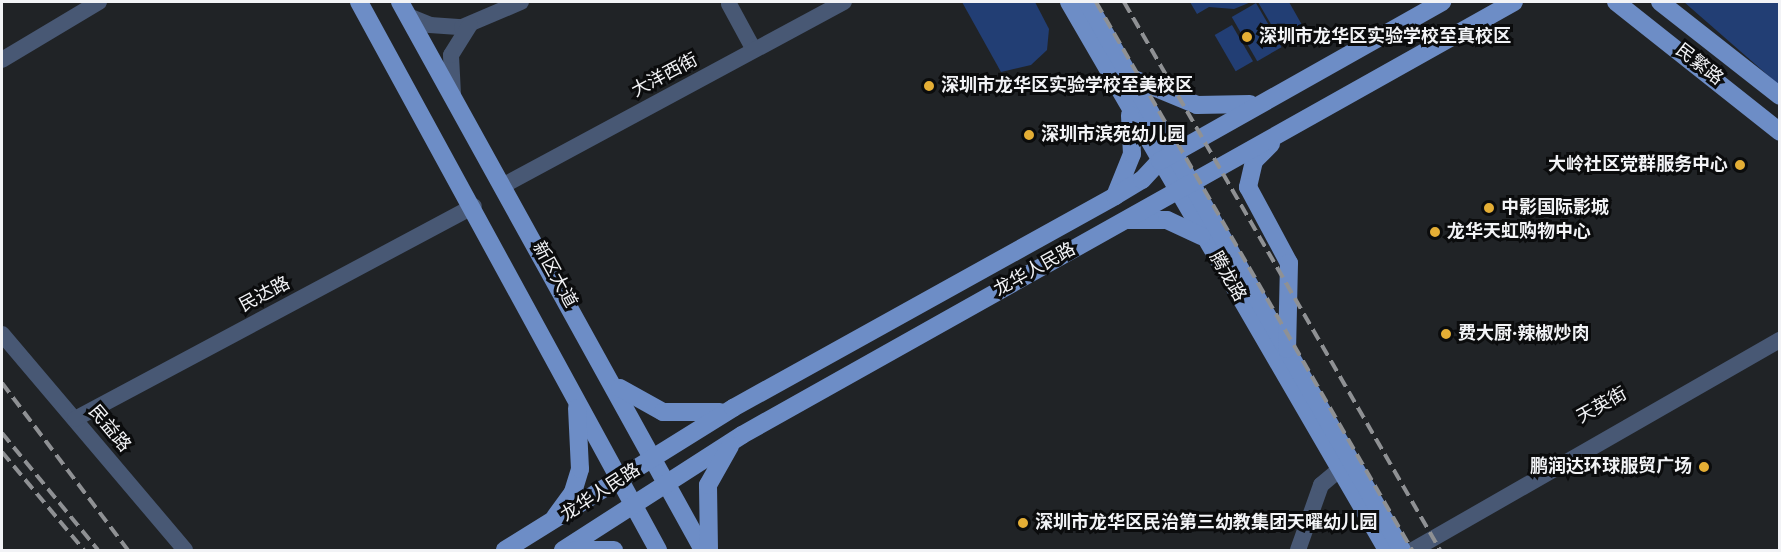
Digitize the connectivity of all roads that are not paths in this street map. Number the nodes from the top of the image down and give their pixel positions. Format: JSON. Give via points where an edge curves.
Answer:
{"nodes":[{"id":1,"x":99,"y":2,"type":"edge"},
{"id":2,"x":359,"y":2,"type":"edge"},
{"id":3,"x":521,"y":2,"type":"edge"},
{"id":4,"x":844,"y":2,"type":"edge"},
{"id":5,"x":1070,"y":2,"type":"edge"},
{"id":6,"x":1087,"y":2,"type":"edge"},
{"id":7,"x":1442,"y":2,"type":"edge"},
{"id":8,"x":1514,"y":2,"type":"edge"},
{"id":9,"x":1616,"y":2,"type":"edge"},
{"id":10,"x":1660,"y":2,"type":"edge"},
{"id":11,"x":729,"y":4,"type":"dead end"},
{"id":12,"x":404,"y":9,"type":"edge"},
{"id":13,"x":470,"y":25,"type":"junction"},
{"id":14,"x":754,"y":50,"type":"junction"},
{"id":15,"x":2,"y":60,"type":"edge"},
{"id":16,"x":1131,"y":77,"type":"junction"},
{"id":17,"x":1779,"y":96,"type":"edge"},
{"id":18,"x":1268,"y":97,"type":"junction"},
{"id":19,"x":454,"y":98,"type":"junction"},
{"id":20,"x":1128,"y":107,"type":"junction"},
{"id":21,"x":1292,"y":125,"type":"junction"},
{"id":22,"x":1779,"y":132,"type":"edge"},
{"id":23,"x":1167,"y":156,"type":"junction"},
{"id":24,"x":504,"y":185,"type":"junction"},
{"id":25,"x":1184,"y":186,"type":"junction"},
{"id":26,"x":1115,"y":196,"type":"junction"},
{"id":27,"x":474,"y":206,"type":"junction"},
{"id":28,"x":1124,"y":221,"type":"junction"},
{"id":29,"x":1207,"y":241,"type":"junction"},
{"id":30,"x":1779,"y":330,"type":"edge"},
{"id":31,"x":2,"y":334,"type":"edge"},
{"id":32,"x":1779,"y":340,"type":"edge"},
{"id":33,"x":1287,"y":351,"type":"junction"},
{"id":34,"x":613,"y":380,"type":"junction"},
{"id":35,"x":572,"y":389,"type":"junction"},
{"id":36,"x":733,"y":408,"type":"junction"},
{"id":37,"x":75,"y":419,"type":"junction"},
{"id":38,"x":742,"y":435,"type":"junction"},
{"id":39,"x":654,"y":458,"type":"junction"},
{"id":40,"x":1340,"y":469,"type":"junction"},
{"id":41,"x":622,"y":481,"type":"junction"},
{"id":42,"x":666,"y":482,"type":"junction"},
{"id":43,"x":634,"y":505,"type":"junction"},
{"id":44,"x":1451,"y":526,"type":"junction"},
{"id":45,"x":543,"y":529,"type":"junction"},
{"id":46,"x":185,"y":550,"type":"edge"},
{"id":47,"x":505,"y":550,"type":"edge"},
{"id":48,"x":563,"y":550,"type":"edge"},
{"id":49,"x":576,"y":550,"type":"edge"},
{"id":50,"x":614,"y":550,"type":"edge"},
{"id":51,"x":658,"y":550,"type":"edge"},
{"id":52,"x":703,"y":550,"type":"edge"},
{"id":53,"x":709,"y":550,"type":"edge"},
{"id":54,"x":1298,"y":550,"type":"edge"},
{"id":55,"x":1387,"y":550,"type":"edge"},
{"id":56,"x":1402,"y":550,"type":"edge"},
{"id":57,"x":1413,"y":550,"type":"edge"}],
"edges":[{"from":1,"to":15,"type":"street"},
{"from":2,"to":27,"type":"main road","name":"新区大道"},
{"from":3,"to":13,"type":"street"},
{"from":4,"to":14,"type":"street","name":"大洋西街"},
{"from":5,"to":20,"type":"main road","name":"腾龙路"},
{"from":6,"to":16,"type":"main road","name":"腾龙路"},
{"from":7,"to":18,"type":"main road","name":"龙华人民路"},
{"from":8,"to":21,"type":"main road","name":"龙华人民路"},
{"from":9,"to":22,"type":"main road","name":"民繁路"},
{"from":10,"to":17,"type":"main road","name":"民繁路"},
{"from":11,"to":14,"type":"street"},
{"from":12,"to":13,"type":"street","via":[[441,27]]},
{"from":12,"to":19,"type":"main road","name":"新区大道"},
{"from":13,"to":19,"type":"street","via":[[449,63]]},
{"from":14,"to":24,"type":"street","name":"大洋西街"},
{"from":16,"to":18,"type":"main road","via":[[1169,97],[1211,108]]},
{"from":16,"to":23,"type":"main road","name":"腾龙路"},
{"from":18,"to":23,"type":"main road","name":"龙华人民路"},
{"from":19,"to":24,"type":"main road","name":"新区大道"},
{"from":20,"to":23,"type":"main road","name":"腾龙路"},
{"from":20,"to":26,"type":"main road","via":[[1132,154]]},
{"from":21,"to":25,"type":"main road","name":"龙华人民路"},
{"from":21,"to":33,"type":"main road","via":[[1259,155],[1248,181],[1252,200],[1291,272]]},
{"from":23,"to":25,"type":"main road","name":"腾龙路"},
{"from":23,"to":26,"type":"main road","name":"龙华人民路","via":[[1143,180]]},
{"from":24,"to":34,"type":"main road","name":"新区大道"},
{"from":25,"to":28,"type":"main road","name":"龙华人民路"},
{"from":25,"to":29,"type":"main road","name":"腾龙路"},
{"from":25,"to":33,"type":"main road","name":"腾龙路"},
{"from":26,"to":36,"type":"main road","name":"龙华人民路"},
{"from":27,"to":35,"type":"main road","name":"新区大道"},
{"from":27,"to":37,"type":"street","name":"民达路"},
{"from":28,"to":29,"type":"main road","via":[[1181,223]]},
{"from":28,"to":38,"type":"main road","name":"龙华人民路"},
{"from":29,"to":40,"type":"main road","name":"腾龙路"},
{"from":30,"to":44,"type":"street","name":"天英街","via":[[1504,483]]},
{"from":31,"to":37,"type":"street","name":"民益路"},
{"from":32,"to":44,"type":"street","name":"天英街"},
{"from":33,"to":56,"type":"main road","name":"腾龙路"},
{"from":34,"to":36,"type":"main road","via":[[633,399],[663,412],[692,415]]},
{"from":34,"to":39,"type":"main road","name":"新区大道"},
{"from":35,"to":41,"type":"main road","name":"新区大道"},
{"from":35,"to":45,"type":"main road","via":[[582,433],[580,469],[567,503]]},
{"from":36,"to":39,"type":"main road","name":"龙华人民路"},
{"from":37,"to":46,"type":"street","name":"民益路"},
{"from":38,"to":42,"type":"main road","name":"龙华人民路"},
{"from":38,"to":53,"type":"main road","via":[[725,451],[708,485]]},
{"from":39,"to":41,"type":"main road","name":"龙华人民路"},
{"from":39,"to":42,"type":"main road","name":"新区大道"},
{"from":40,"to":54,"type":"street","via":[[1321,485]]},
{"from":40,"to":55,"type":"main road","name":"腾龙路"},
{"from":41,"to":43,"type":"main road","name":"新区大道"},
{"from":41,"to":45,"type":"main road","name":"龙华人民路"},
{"from":42,"to":43,"type":"main road","name":"龙华人民路"},
{"from":42,"to":52,"type":"main road","name":"新区大道"},
{"from":43,"to":48,"type":"main road","name":"龙华人民路"},
{"from":43,"to":51,"type":"main road","name":"新区大道"},
{"from":44,"to":57,"type":"street","name":"天英街"},
{"from":45,"to":47,"type":"main road","name":"龙华人民路"},
{"from":49,"to":50,"type":"main road"}]}
